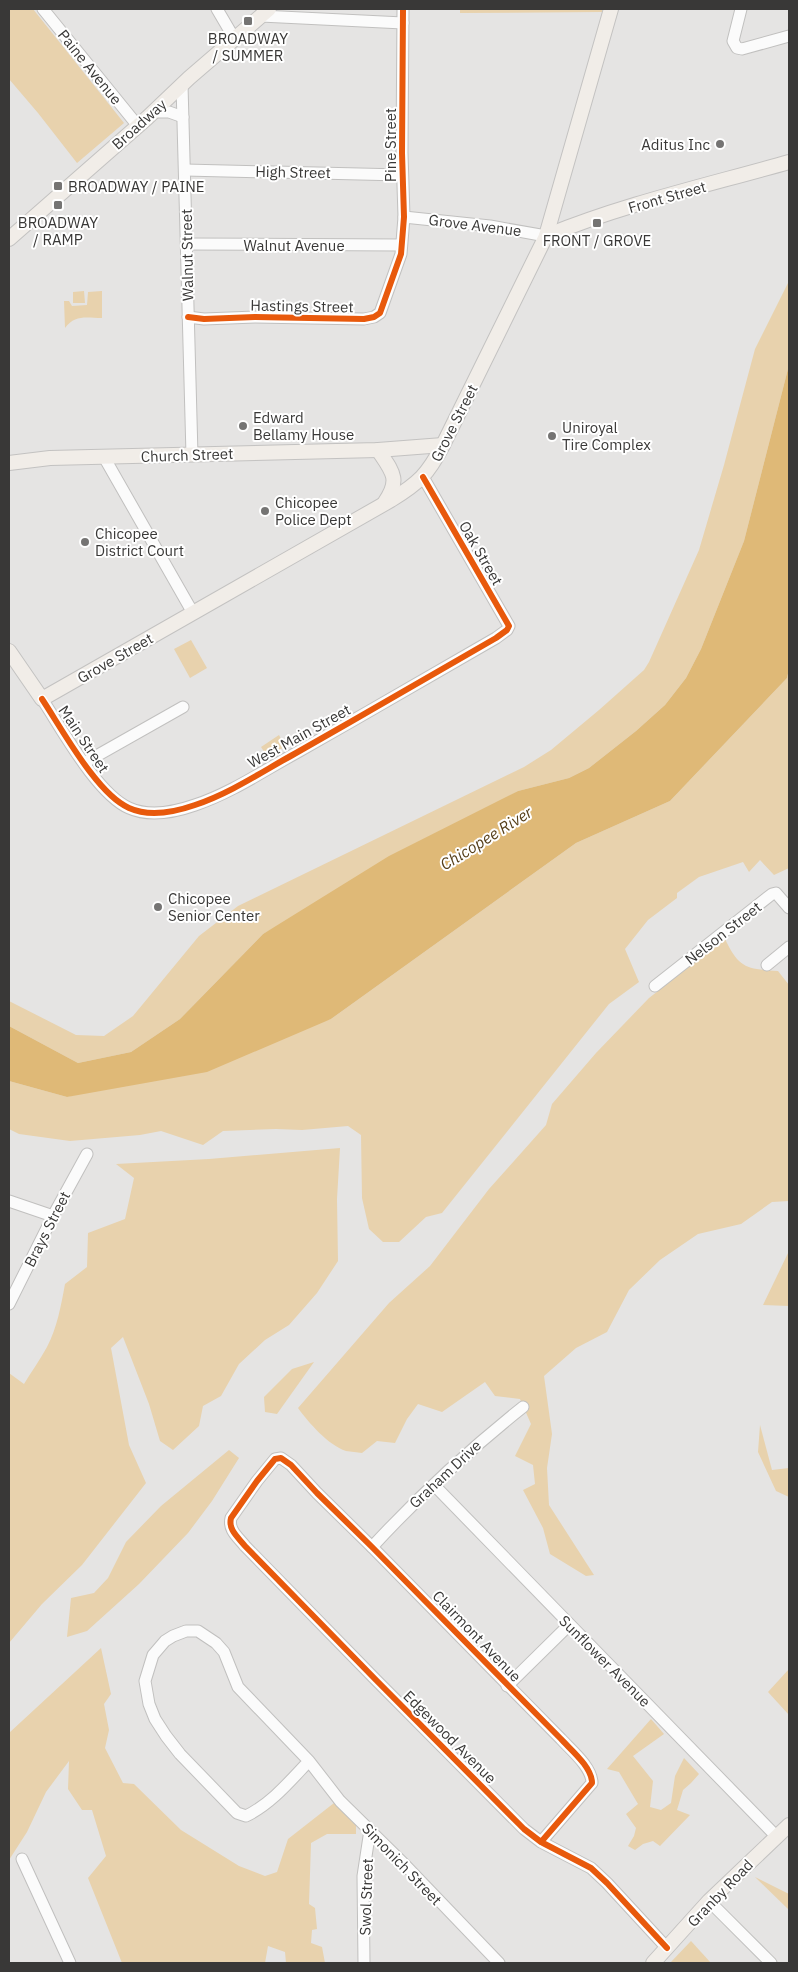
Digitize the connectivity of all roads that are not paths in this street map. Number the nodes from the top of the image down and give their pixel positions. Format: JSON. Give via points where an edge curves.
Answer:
{"nodes":[{"id":1,"x":43,"y":9,"type":"edge"},
{"id":2,"x":217,"y":9,"type":"edge"},
{"id":3,"x":403,"y":9,"type":"edge"},
{"id":4,"x":611,"y":9,"type":"edge"},
{"id":5,"x":742,"y":9,"type":"edge"},
{"id":6,"x":265,"y":12,"type":"edge"},
{"id":7,"x":403,"y":23,"type":"junction"},
{"id":8,"x":789,"y":36,"type":"edge"},
{"id":9,"x":234,"y":38,"type":"junction"},
{"id":10,"x":182,"y":84,"type":"junction"},
{"id":11,"x":153,"y":112,"type":"junction"},
{"id":12,"x":183,"y":117,"type":"junction"},
{"id":13,"x":138,"y":126,"type":"junction"},
{"id":14,"x":789,"y":162,"type":"edge"},
{"id":15,"x":184,"y":170,"type":"junction"},
{"id":16,"x":402,"y":175,"type":"junction"},
{"id":17,"x":404,"y":218,"type":"junction"},
{"id":18,"x":546,"y":236,"type":"junction"},
{"id":19,"x":9,"y":239,"type":"edge"},
{"id":20,"x":186,"y":244,"type":"junction"},
{"id":21,"x":401,"y":245,"type":"junction"},
{"id":22,"x":392,"y":280,"type":"joint"},
{"id":23,"x":188,"y":317,"type":"junction"},
{"id":24,"x":443,"y":445,"type":"junction"},
{"id":25,"x":378,"y":450,"type":"junction"},
{"id":26,"x":9,"y":454,"type":"edge"},
{"id":27,"x":192,"y":455,"type":"junction"},
{"id":28,"x":104,"y":457,"type":"junction"},
{"id":29,"x":50,"y":458,"type":"junction"},
{"id":30,"x":9,"y":463,"type":"edge"},
{"id":31,"x":423,"y":477,"type":"junction"},
{"id":32,"x":384,"y":504,"type":"junction"},
{"id":33,"x":193,"y":613,"type":"junction"},
{"id":34,"x":496,"y":638,"type":"joint"},
{"id":35,"x":9,"y":651,"type":"edge"},
{"id":36,"x":42,"y":700,"type":"junction"},
{"id":37,"x":183,"y":707,"type":"dead end"},
{"id":38,"x":84,"y":763,"type":"junction"},
{"id":39,"x":107,"y":792,"type":"joint"},
{"id":40,"x":789,"y":908,"type":"edge"},
{"id":41,"x":789,"y":947,"type":"edge"},
{"id":42,"x":767,"y":965,"type":"dead end"},
{"id":43,"x":655,"y":986,"type":"dead end"},
{"id":44,"x":86,"y":1154,"type":"dead end"},
{"id":45,"x":9,"y":1201,"type":"edge"},
{"id":46,"x":53,"y":1216,"type":"junction"},
{"id":47,"x":9,"y":1304,"type":"edge"},
{"id":48,"x":523,"y":1407,"type":"dead end"},
{"id":49,"x":434,"y":1485,"type":"junction"},
{"id":50,"x":230,"y":1524,"type":"joint"},
{"id":51,"x":372,"y":1547,"type":"junction"},
{"id":52,"x":569,"y":1625,"type":"junction"},
{"id":53,"x":507,"y":1686,"type":"junction"},
{"id":54,"x":309,"y":1761,"type":"junction"},
{"id":55,"x":789,"y":1824,"type":"edge"},
{"id":56,"x":370,"y":1830,"type":"junction"},
{"id":57,"x":776,"y":1836,"type":"junction"},
{"id":58,"x":541,"y":1842,"type":"junction"},
{"id":59,"x":22,"y":1859,"type":"dead end"},
{"id":60,"x":709,"y":1901,"type":"junction"},
{"id":61,"x":667,"y":1948,"type":"junction"},
{"id":62,"x":70,"y":1963,"type":"edge"},
{"id":63,"x":364,"y":1963,"type":"edge"},
{"id":64,"x":499,"y":1963,"type":"edge"},
{"id":65,"x":653,"y":1963,"type":"edge"},
{"id":66,"x":772,"y":1963,"type":"edge"}],
"edges":[{"from":1,"to":13,"type":"street","name":"Paine Avenue"},
{"from":2,"to":9,"type":"street"},
{"from":3,"to":7,"type":"street","name":"Pine Street"},
{"from":4,"to":18,"type":"main road","name":"Grove Street"},
{"from":5,"to":8,"type":"street","via":[[733,41],[735,46],[742,49]]},
{"from":6,"to":7,"type":"street"},
{"from":6,"to":9,"type":"main road","name":"Broadway"},
{"from":7,"to":16,"type":"street","name":"Pine Street"},
{"from":9,"to":10,"type":"main road","name":"Broadway"},
{"from":10,"to":11,"type":"main road","name":"Broadway"},
{"from":10,"to":12,"type":"street","name":"Walnut Street"},
{"from":11,"to":12,"type":"street","via":[[169,112]]},
{"from":11,"to":13,"type":"main road","name":"Broadway"},
{"from":12,"to":15,"type":"street","name":"Walnut Street"},
{"from":13,"to":19,"type":"main road","name":"Broadway"},
{"from":14,"to":18,"type":"main road","name":"Front Street","via":[[626,208]]},
{"from":15,"to":16,"type":"street","name":"High Street"},
{"from":15,"to":20,"type":"street","name":"Walnut Street"},
{"from":16,"to":17,"type":"street","name":"Pine Street"},
{"from":17,"to":18,"type":"street","name":"Grove Avenue","via":[[490,226]]},
{"from":17,"to":21,"type":"street","name":"Pine Street"},
{"from":18,"to":24,"type":"main road","name":"Grove Street"},
{"from":20,"to":21,"type":"street","name":"Walnut Avenue"},
{"from":20,"to":23,"type":"street","name":"Walnut Street"},
{"from":21,"to":22,"type":"street","name":"Pine Street"},
{"from":22,"to":23,"type":"street","name":"Hastings Street","via":[[380,313],[364,319]]},
{"from":23,"to":27,"type":"street","name":"Walnut Street"},
{"from":24,"to":25,"type":"main road","name":"Church Street"},
{"from":24,"to":31,"type":"main road","name":"Grove Street"},
{"from":25,"to":27,"type":"main road","name":"Church Street"},
{"from":25,"to":32,"type":"main road","via":[[391,468],[394,479],[392,491]]},
{"from":26,"to":29,"type":"main road","name":"Church Street"},
{"from":27,"to":28,"type":"main road","name":"Church Street"},
{"from":28,"to":29,"type":"main road","name":"Church Street"},
{"from":28,"to":33,"type":"street"},
{"from":29,"to":30,"type":"main road","name":"Church Street"},
{"from":31,"to":32,"type":"main road","name":"Grove Street"},
{"from":31,"to":34,"type":"street","name":"Oak Street","via":[[509,626]]},
{"from":32,"to":33,"type":"main road","name":"Grove Street"},
{"from":33,"to":36,"type":"main road","name":"Grove Street"},
{"from":34,"to":39,"type":"street","name":"West Main Street","via":[[205,802],[150,813],[127,807]]},
{"from":35,"to":36,"type":"main road","name":"Main Street"},
{"from":36,"to":38,"type":"street","name":"Main Street"},
{"from":37,"to":38,"type":"street"},
{"from":38,"to":39,"type":"street","name":"Main Street"},
{"from":40,"to":43,"type":"street","name":"Nelson Street","via":[[776,892],[772,894]]},
{"from":41,"to":42,"type":"street"},
{"from":44,"to":46,"type":"street","name":"Brays Street"},
{"from":45,"to":46,"type":"street"},
{"from":46,"to":47,"type":"street","name":"Brays Street"},
{"from":48,"to":49,"type":"street","name":"Graham Drive","via":[[472,1448]]},
{"from":49,"to":51,"type":"street","name":"Graham Drive"},
{"from":49,"to":52,"type":"street","name":"Sunflower Avenue"},
{"from":50,"to":51,"type":"street","name":"Clairmont Avenue","via":[[256,1481],[275,1459],[281,1458],[291,1464]]},
{"from":50,"to":58,"type":"street","name":"Edgewood Avenue","via":[[246,1546],[376,1680],[524,1829]]},
{"from":51,"to":53,"type":"street","name":"Clairmont Avenue"},
{"from":52,"to":53,"type":"street"},
{"from":52,"to":57,"type":"street","name":"Sunflower Avenue"},
{"from":53,"to":58,"type":"street","name":"Clairmont Avenue","via":[[561,1739],[592,1780]]},
{"from":54,"to":54,"type":"street","name":"Simonich Street","via":[[283,1789],[258,1809],[246,1816],[237,1813],[180,1754],[155,1719],[145,1681],[153,1655],[180,1633],[198,1631],[207,1635],[224,1652],[238,1686]]},
{"from":54,"to":56,"type":"street","name":"Simonich Street","via":[[340,1801]]},
{"from":55,"to":57,"type":"main road","name":"Granby Road"},
{"from":56,"to":63,"type":"street","name":"Swol Street","via":[[364,1876]]},
{"from":56,"to":64,"type":"street","name":"Simonich Street"},
{"from":57,"to":60,"type":"main road","name":"Granby Road"},
{"from":58,"to":61,"type":"street","name":"Edgewood Avenue","via":[[591,1868]]},
{"from":59,"to":62,"type":"street"},
{"from":60,"to":61,"type":"main road","name":"Granby Road"},
{"from":60,"to":66,"type":"street"},
{"from":61,"to":65,"type":"main road","name":"Granby Road"}]}
